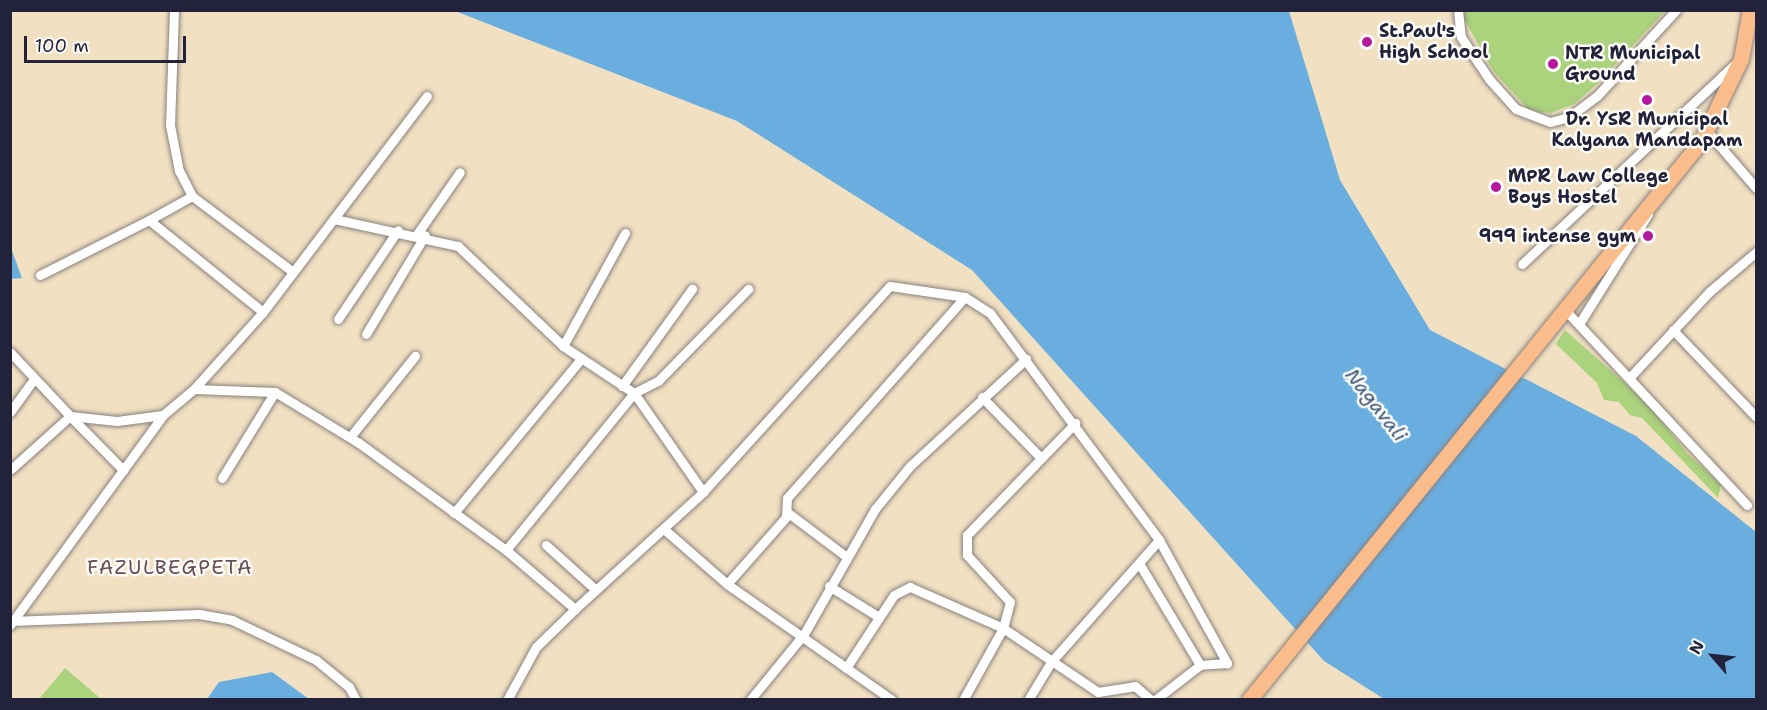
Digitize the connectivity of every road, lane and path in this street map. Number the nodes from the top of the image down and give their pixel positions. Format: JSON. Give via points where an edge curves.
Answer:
{"nodes":[{"id":1,"x":174,"y":10,"type":"edge"},
{"id":2,"x":1458,"y":10,"type":"edge"},
{"id":3,"x":1676,"y":10,"type":"edge"},
{"id":4,"x":1751,"y":11,"type":"edge"},
{"id":5,"x":1741,"y":59,"type":"junction"},
{"id":6,"x":427,"y":96,"type":"dead end"},
{"id":7,"x":1706,"y":130,"type":"junction"},
{"id":8,"x":460,"y":172,"type":"dead end"},
{"id":9,"x":1756,"y":188,"type":"edge"},
{"id":10,"x":192,"y":195,"type":"junction"},
{"id":11,"x":1655,"y":200,"type":"junction"},
{"id":12,"x":334,"y":219,"type":"junction"},
{"id":13,"x":149,"y":220,"type":"junction"},
{"id":14,"x":398,"y":230,"type":"junction"},
{"id":15,"x":624,"y":233,"type":"dead end"},
{"id":16,"x":421,"y":234,"type":"junction"},
{"id":17,"x":1756,"y":252,"type":"edge"},
{"id":18,"x":1522,"y":264,"type":"dead end"},
{"id":19,"x":291,"y":271,"type":"junction"},
{"id":20,"x":40,"y":275,"type":"dead end"},
{"id":21,"x":692,"y":289,"type":"dead end"},
{"id":22,"x":748,"y":289,"type":"dead end"},
{"id":23,"x":965,"y":297,"type":"junction"},
{"id":24,"x":263,"y":312,"type":"junction"},
{"id":25,"x":1567,"y":312,"type":"junction"},
{"id":26,"x":338,"y":319,"type":"dead end"},
{"id":27,"x":1579,"y":324,"type":"junction"},
{"id":28,"x":1673,"y":330,"type":"junction"},
{"id":29,"x":366,"y":334,"type":"dead end"},
{"id":30,"x":563,"y":346,"type":"junction"},
{"id":31,"x":10,"y":352,"type":"edge"},
{"id":32,"x":415,"y":356,"type":"dead end"},
{"id":33,"x":581,"y":359,"type":"junction"},
{"id":34,"x":1026,"y":359,"type":"junction"},
{"id":35,"x":1631,"y":376,"type":"junction"},
{"id":36,"x":34,"y":379,"type":"junction"},
{"id":37,"x":622,"y":386,"type":"junction"},
{"id":38,"x":194,"y":389,"type":"junction"},
{"id":39,"x":275,"y":393,"type":"junction"},
{"id":40,"x":634,"y":393,"type":"junction"},
{"id":41,"x":982,"y":397,"type":"junction"},
{"id":42,"x":10,"y":412,"type":"edge"},
{"id":43,"x":163,"y":415,"type":"junction"},
{"id":44,"x":70,"y":416,"type":"junction"},
{"id":45,"x":1756,"y":417,"type":"edge"},
{"id":46,"x":1075,"y":423,"type":"junction"},
{"id":47,"x":350,"y":437,"type":"junction"},
{"id":48,"x":1041,"y":458,"type":"junction"},
{"id":49,"x":10,"y":470,"type":"edge"},
{"id":50,"x":123,"y":470,"type":"junction"},
{"id":51,"x":222,"y":478,"type":"dead end"},
{"id":52,"x":703,"y":492,"type":"junction"},
{"id":53,"x":1747,"y":505,"type":"dead end"},
{"id":54,"x":787,"y":512,"type":"junction"},
{"id":55,"x":454,"y":513,"type":"junction"},
{"id":56,"x":665,"y":530,"type":"junction"},
{"id":57,"x":1159,"y":540,"type":"junction"},
{"id":58,"x":546,"y":545,"type":"dead end"},
{"id":59,"x":506,"y":550,"type":"junction"},
{"id":60,"x":844,"y":555,"type":"junction"},
{"id":61,"x":1140,"y":565,"type":"junction"},
{"id":62,"x":727,"y":584,"type":"junction"},
{"id":63,"x":829,"y":586,"type":"junction"},
{"id":64,"x":596,"y":590,"type":"junction"},
{"id":65,"x":575,"y":609,"type":"junction"},
{"id":66,"x":879,"y":617,"type":"junction"},
{"id":67,"x":11,"y":623,"type":"edge"},
{"id":68,"x":1003,"y":628,"type":"junction"},
{"id":69,"x":804,"y":634,"type":"junction"},
{"id":70,"x":1051,"y":662,"type":"junction"},
{"id":71,"x":1200,"y":665,"type":"junction"},
{"id":72,"x":846,"y":668,"type":"junction"},
{"id":73,"x":356,"y":699,"type":"edge"},
{"id":74,"x":507,"y":699,"type":"edge"},
{"id":75,"x":750,"y":699,"type":"edge"},
{"id":76,"x":892,"y":699,"type":"edge"},
{"id":77,"x":963,"y":699,"type":"edge"},
{"id":78,"x":1028,"y":699,"type":"edge"},
{"id":79,"x":1150,"y":699,"type":"edge"},
{"id":80,"x":1155,"y":699,"type":"edge"},
{"id":81,"x":1249,"y":699,"type":"edge"}],
"edges":[{"from":1,"to":10,"type":"street","via":[[170,125],[179,171]]},
{"from":2,"to":3,"type":"street","via":[[1461,37],[1489,79],[1516,109],[1550,122],[1569,117],[1597,96]]},
{"from":4,"to":5,"type":"main road"},
{"from":5,"to":7,"type":"main road"},
{"from":5,"to":18,"type":"street"},
{"from":6,"to":12,"type":"street"},
{"from":7,"to":9,"type":"street"},
{"from":7,"to":11,"type":"main road"},
{"from":8,"to":16,"type":"street"},
{"from":10,"to":13,"type":"street"},
{"from":10,"to":19,"type":"street"},
{"from":11,"to":25,"type":"main road"},
{"from":11,"to":27,"type":"street","via":[[1626,256]]},
{"from":12,"to":14,"type":"street"},
{"from":12,"to":19,"type":"street"},
{"from":13,"to":20,"type":"street"},
{"from":13,"to":24,"type":"street"},
{"from":14,"to":16,"type":"street"},
{"from":14,"to":26,"type":"street"},
{"from":15,"to":30,"type":"street"},
{"from":16,"to":29,"type":"street"},
{"from":16,"to":30,"type":"street","via":[[458,246]]},
{"from":17,"to":28,"type":"street"},
{"from":19,"to":24,"type":"street"},
{"from":21,"to":37,"type":"street"},
{"from":22,"to":40,"type":"street","via":[[653,386]]},
{"from":23,"to":34,"type":"street","via":[[990,314]]},
{"from":23,"to":52,"type":"street","via":[[899,285],[879,293]]},
{"from":23,"to":54,"type":"street","via":[[787,498]]},
{"from":24,"to":38,"type":"street"},
{"from":25,"to":27,"type":"street"},
{"from":25,"to":81,"type":"main road"},
{"from":27,"to":35,"type":"street"},
{"from":28,"to":35,"type":"street"},
{"from":28,"to":45,"type":"street"},
{"from":30,"to":33,"type":"street"},
{"from":31,"to":36,"type":"street"},
{"from":32,"to":47,"type":"street"},
{"from":33,"to":37,"type":"street"},
{"from":33,"to":55,"type":"street"},
{"from":34,"to":41,"type":"street"},
{"from":34,"to":46,"type":"street"},
{"from":35,"to":53,"type":"street"},
{"from":36,"to":42,"type":"street"},
{"from":36,"to":44,"type":"street"},
{"from":37,"to":40,"type":"street"},
{"from":38,"to":39,"type":"street"},
{"from":38,"to":43,"type":"street"},
{"from":39,"to":47,"type":"street"},
{"from":39,"to":51,"type":"street"},
{"from":40,"to":52,"type":"street"},
{"from":40,"to":59,"type":"street"},
{"from":41,"to":48,"type":"street"},
{"from":41,"to":60,"type":"street","via":[[910,466]]},
{"from":43,"to":44,"type":"street","via":[[117,421]]},
{"from":43,"to":50,"type":"street"},
{"from":44,"to":49,"type":"street"},
{"from":44,"to":50,"type":"street"},
{"from":46,"to":48,"type":"street"},
{"from":46,"to":57,"type":"street"},
{"from":47,"to":55,"type":"street"},
{"from":48,"to":68,"type":"street","via":[[963,545],[1010,602]]},
{"from":50,"to":67,"type":"street"},
{"from":52,"to":56,"type":"street"},
{"from":54,"to":60,"type":"street"},
{"from":54,"to":62,"type":"street"},
{"from":55,"to":59,"type":"street"},
{"from":56,"to":62,"type":"street"},
{"from":56,"to":64,"type":"street"},
{"from":57,"to":61,"type":"street"},
{"from":57,"to":71,"type":"street","via":[[1227,663]]},
{"from":58,"to":64,"type":"street"},
{"from":59,"to":65,"type":"street"},
{"from":60,"to":63,"type":"street"},
{"from":61,"to":70,"type":"street"},
{"from":61,"to":71,"type":"street"},
{"from":62,"to":69,"type":"street"},
{"from":63,"to":66,"type":"street"},
{"from":63,"to":69,"type":"street"},
{"from":64,"to":65,"type":"street"},
{"from":65,"to":74,"type":"street","via":[[536,647]]},
{"from":66,"to":68,"type":"street","via":[[901,587],[910,587]]},
{"from":66,"to":72,"type":"street"},
{"from":67,"to":73,"type":"street","via":[[200,614],[232,621],[316,660],[349,687]]},
{"from":68,"to":70,"type":"street"},
{"from":68,"to":77,"type":"street"},
{"from":69,"to":72,"type":"street"},
{"from":69,"to":75,"type":"street"},
{"from":70,"to":78,"type":"street"},
{"from":70,"to":79,"type":"street","via":[[1105,695],[1135,686]]},
{"from":71,"to":80,"type":"street"},
{"from":72,"to":76,"type":"street"}]}
